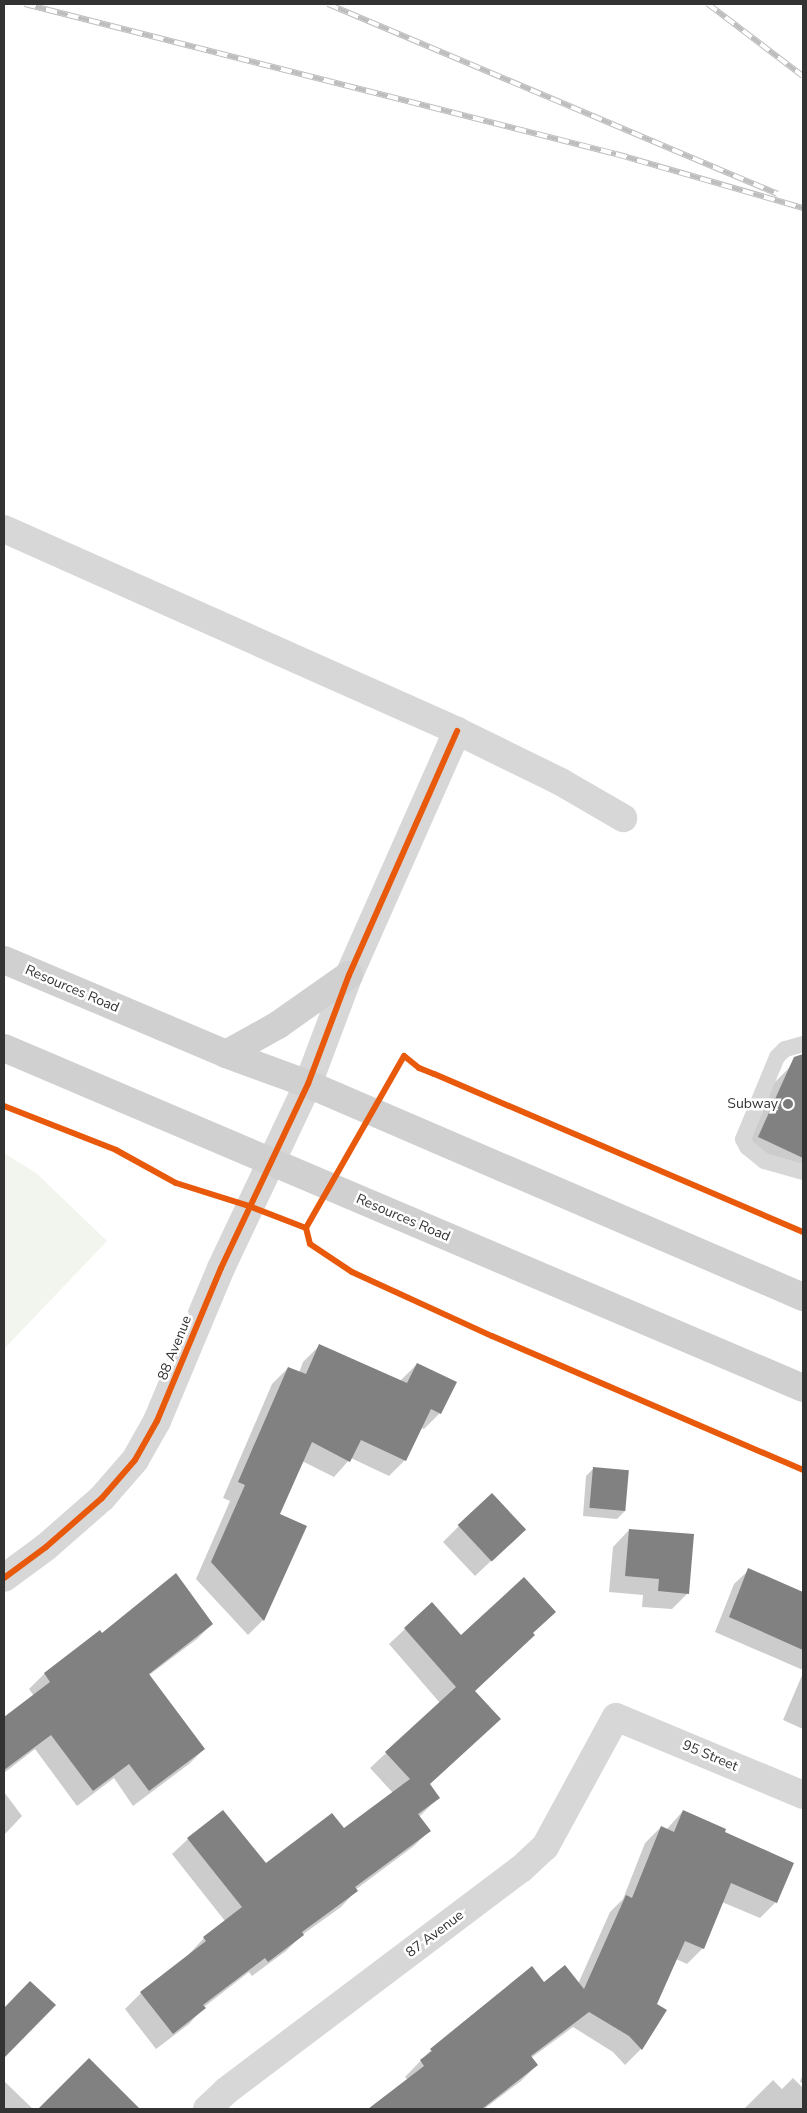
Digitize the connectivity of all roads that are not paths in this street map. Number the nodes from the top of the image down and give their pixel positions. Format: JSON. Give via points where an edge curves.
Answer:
{"nodes":[{"id":1,"x":4,"y":528,"type":"edge"},
{"id":2,"x":457,"y":731,"type":"junction"},
{"id":3,"x":623,"y":818,"type":"dead end"},
{"id":4,"x":4,"y":960,"type":"edge"},
{"id":5,"x":349,"y":974,"type":"junction"},
{"id":6,"x":803,"y":1044,"type":"edge"},
{"id":7,"x":4,"y":1048,"type":"edge"},
{"id":8,"x":226,"y":1054,"type":"junction"},
{"id":9,"x":308,"y":1084,"type":"junction"},
{"id":10,"x":271,"y":1162,"type":"junction"},
{"id":11,"x":803,"y":1172,"type":"edge"},
{"id":12,"x":803,"y":1297,"type":"edge"},
{"id":13,"x":803,"y":1388,"type":"edge"},
{"id":14,"x":4,"y":1578,"type":"edge"},
{"id":15,"x":616,"y":1717,"type":"joint"},
{"id":16,"x":803,"y":1794,"type":"edge"},
{"id":17,"x":207,"y":2109,"type":"edge"}],
"edges":[{"from":1,"to":2,"type":"street"},
{"from":2,"to":3,"type":"street","via":[[561,782]]},
{"from":2,"to":5,"type":"street","name":"88 Avenue"},
{"from":4,"to":8,"type":"main road","name":"Resources Road"},
{"from":5,"to":8,"type":"main road","via":[[278,1025]]},
{"from":5,"to":9,"type":"street","name":"88 Avenue"},
{"from":6,"to":11,"type":"lane","via":[[785,1049],[777,1057],[743,1139],[746,1147],[764,1161]]},
{"from":7,"to":10,"type":"main road","name":"Resources Road"},
{"from":8,"to":9,"type":"main road","name":"Resources Road"},
{"from":9,"to":10,"type":"street","name":"88 Avenue"},
{"from":9,"to":12,"type":"main road","name":"Resources Road"},
{"from":10,"to":13,"type":"main road","name":"Resources Road"},
{"from":10,"to":14,"type":"street","name":"88 Avenue","via":[[221,1268],[157,1421],[135,1460],[102,1498]]},
{"from":15,"to":16,"type":"street","name":"95 Street"},
{"from":15,"to":17,"type":"street","name":"87 Avenue","via":[[546,1847],[226,2091]]}]}
